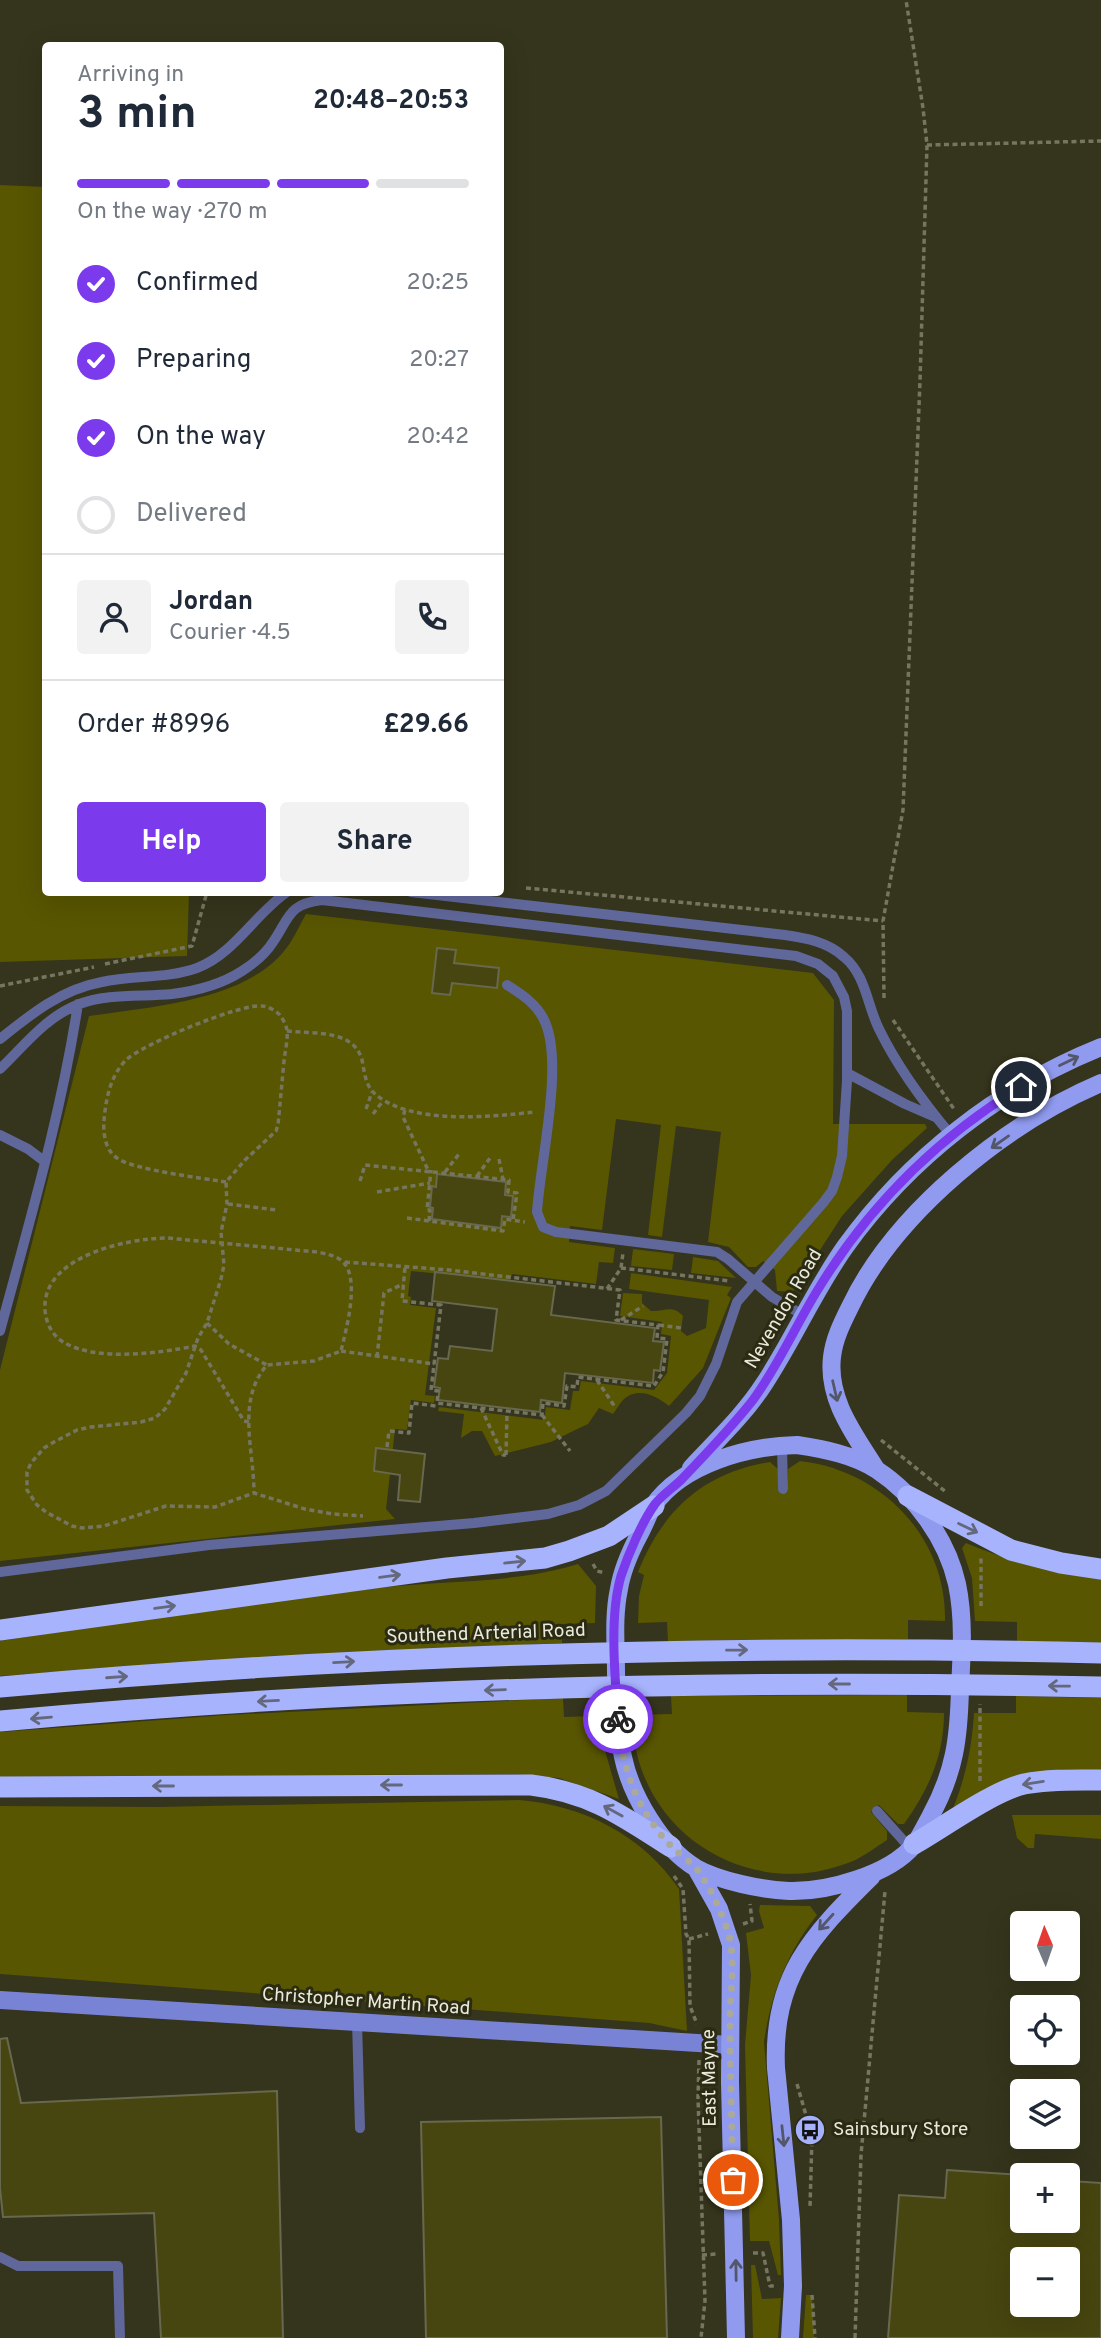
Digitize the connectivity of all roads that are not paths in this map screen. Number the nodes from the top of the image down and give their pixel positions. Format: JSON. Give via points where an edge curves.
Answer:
{"nodes":[{"id":1,"x":281,"y":896,"type":"edge"},
{"id":2,"x":446,"y":896,"type":"edge"},
{"id":3,"x":507,"y":985,"type":"dead end"},
{"id":4,"x":78,"y":1004,"type":"junction"},
{"id":5,"x":0,"y":1039,"type":"edge"},
{"id":6,"x":1101,"y":1047,"type":"edge"},
{"id":7,"x":0,"y":1069,"type":"edge"},
{"id":8,"x":847,"y":1073,"type":"junction"},
{"id":9,"x":1101,"y":1083,"type":"edge"},
{"id":10,"x":935,"y":1116,"type":"junction"},
{"id":11,"x":0,"y":1135,"type":"edge"},
{"id":12,"x":951,"y":1135,"type":"junction"},
{"id":13,"x":44,"y":1161,"type":"junction"},
{"id":14,"x":753,"y":1283,"type":"junction"},
{"id":15,"x":803,"y":1315,"type":"junction"},
{"id":16,"x":0,"y":1331,"type":"edge"},
{"id":17,"x":782,"y":1446,"type":"junction"},
{"id":18,"x":876,"y":1469,"type":"junction"},
{"id":19,"x":680,"y":1481,"type":"junction"},
{"id":20,"x":783,"y":1489,"type":"dead end"},
{"id":21,"x":908,"y":1496,"type":"junction"},
{"id":22,"x":653,"y":1506,"type":"junction"},
{"id":23,"x":1101,"y":1569,"type":"edge"},
{"id":24,"x":0,"y":1572,"type":"edge"},
{"id":25,"x":0,"y":1630,"type":"edge"},
{"id":26,"x":1101,"y":1653,"type":"edge"},
{"id":27,"x":0,"y":1687,"type":"edge"},
{"id":28,"x":1101,"y":1687,"type":"edge"},
{"id":29,"x":0,"y":1721,"type":"edge"},
{"id":30,"x":1101,"y":1780,"type":"edge"},
{"id":31,"x":0,"y":1787,"type":"edge"},
{"id":32,"x":877,"y":1811,"type":"dead end"},
{"id":33,"x":912,"y":1846,"type":"junction"},
{"id":34,"x":671,"y":1847,"type":"junction"},
{"id":35,"x":696,"y":1868,"type":"junction"},
{"id":36,"x":874,"y":1873,"type":"junction"},
{"id":37,"x":0,"y":2000,"type":"edge"},
{"id":38,"x":357,"y":2022,"type":"junction"},
{"id":39,"x":730,"y":2045,"type":"junction"},
{"id":40,"x":360,"y":2128,"type":"dead end"},
{"id":41,"x":0,"y":2257,"type":"edge"},
{"id":42,"x":120,"y":2338,"type":"edge"},
{"id":43,"x":736,"y":2338,"type":"edge"},
{"id":44,"x":790,"y":2338,"type":"edge"}],
"edges":[{"from":1,"to":5,"type":"lane","via":[[229,947],[198,967],[81,986],[46,1004]]},
{"from":2,"to":10,"type":"lane","via":[[822,943],[846,958],[861,979],[878,1028]]},
{"from":3,"to":14,"type":"lane","via":[[537,1007],[551,1037],[552,1076],[537,1201],[540,1224],[556,1232],[717,1252]]},
{"from":4,"to":7,"type":"lane","via":[[46,1024]]},
{"from":4,"to":8,"type":"lane","via":[[210,986],[255,961],[291,911],[310,902],[338,901],[808,960],[833,976],[844,997]]},
{"from":4,"to":13,"type":"lane"},
{"from":12,"to":6,"type":"main road","name":"Nevendon Road","one_way":true,"via":[[1021,1087]]},
{"from":8,"to":10,"type":"lane"},
{"from":8,"to":14,"type":"lane","via":[[842,1156],[832,1191]]},
{"from":9,"to":18,"type":"main road","one_way":true,"via":[[1043,1112],[956,1175],[918,1212],[859,1287],[835,1341],[832,1375],[843,1416]]},
{"from":10,"to":12,"type":"lane"},
{"from":11,"to":13,"type":"lane"},
{"from":12,"to":15,"type":"main road","name":"Nevendon Road","via":[[861,1227]]},
{"from":13,"to":16,"type":"lane"},
{"from":14,"to":15,"type":"lane"},
{"from":14,"to":24,"type":"lane","via":[[737,1302],[700,1396],[619,1480],[579,1506],[474,1523],[209,1545]]},
{"from":15,"to":19,"type":"main road","name":"Nevendon Road","via":[[751,1402]]},
{"from":17,"to":18,"type":"main road","via":[[835,1452]]},
{"from":17,"to":19,"type":"main road","via":[[736,1453]]},
{"from":17,"to":20,"type":"lane"},
{"from":18,"to":21,"type":"main road"},
{"from":19,"to":22,"type":"main road"},
{"from":21,"to":23,"type":"highway","one_way":true,"via":[[1011,1550]]},
{"from":21,"to":33,"type":"main road","via":[[944,1543],[958,1587],[961,1625],[954,1759],[939,1801]]},
{"from":25,"to":22,"type":"highway","one_way":true,"via":[[545,1558],[609,1535]]},
{"from":22,"to":34,"type":"main road","via":[[618,1592],[617,1699],[622,1755],[632,1788]]},
{"from":27,"to":26,"type":"highway","name":"Southend Arterial Road","one_way":true,"via":[[281,1666],[562,1653]]},
{"from":28,"to":29,"type":"highway","one_way":true,"via":[[563,1688],[357,1696]]},
{"from":30,"to":33,"type":"highway","one_way":true,"via":[[1022,1784]]},
{"from":34,"to":31,"type":"highway","one_way":true,"via":[[597,1802],[557,1788],[531,1785]]},
{"from":32,"to":33,"type":"lane"},
{"from":33,"to":36,"type":"main road"},
{"from":34,"to":35,"type":"main road"},
{"from":35,"to":36,"type":"main road","via":[[746,1885],[793,1891]]},
{"from":35,"to":39,"type":"main road","name":"East Mayne","via":[[719,1909],[731,1945]]},
{"from":36,"to":44,"type":"main road","one_way":true,"via":[[804,1951],[778,2018],[776,2068],[793,2269]]},
{"from":37,"to":38,"type":"street","name":"Christopher Martin Road"},
{"from":38,"to":39,"type":"street","name":"Christopher Martin Road","via":[[699,2036]]},
{"from":38,"to":40,"type":"lane"},
{"from":43,"to":39,"type":"main road","name":"East Mayne","one_way":true},
{"from":41,"to":42,"type":"lane","via":[[18,2266],[118,2266]]}]}
